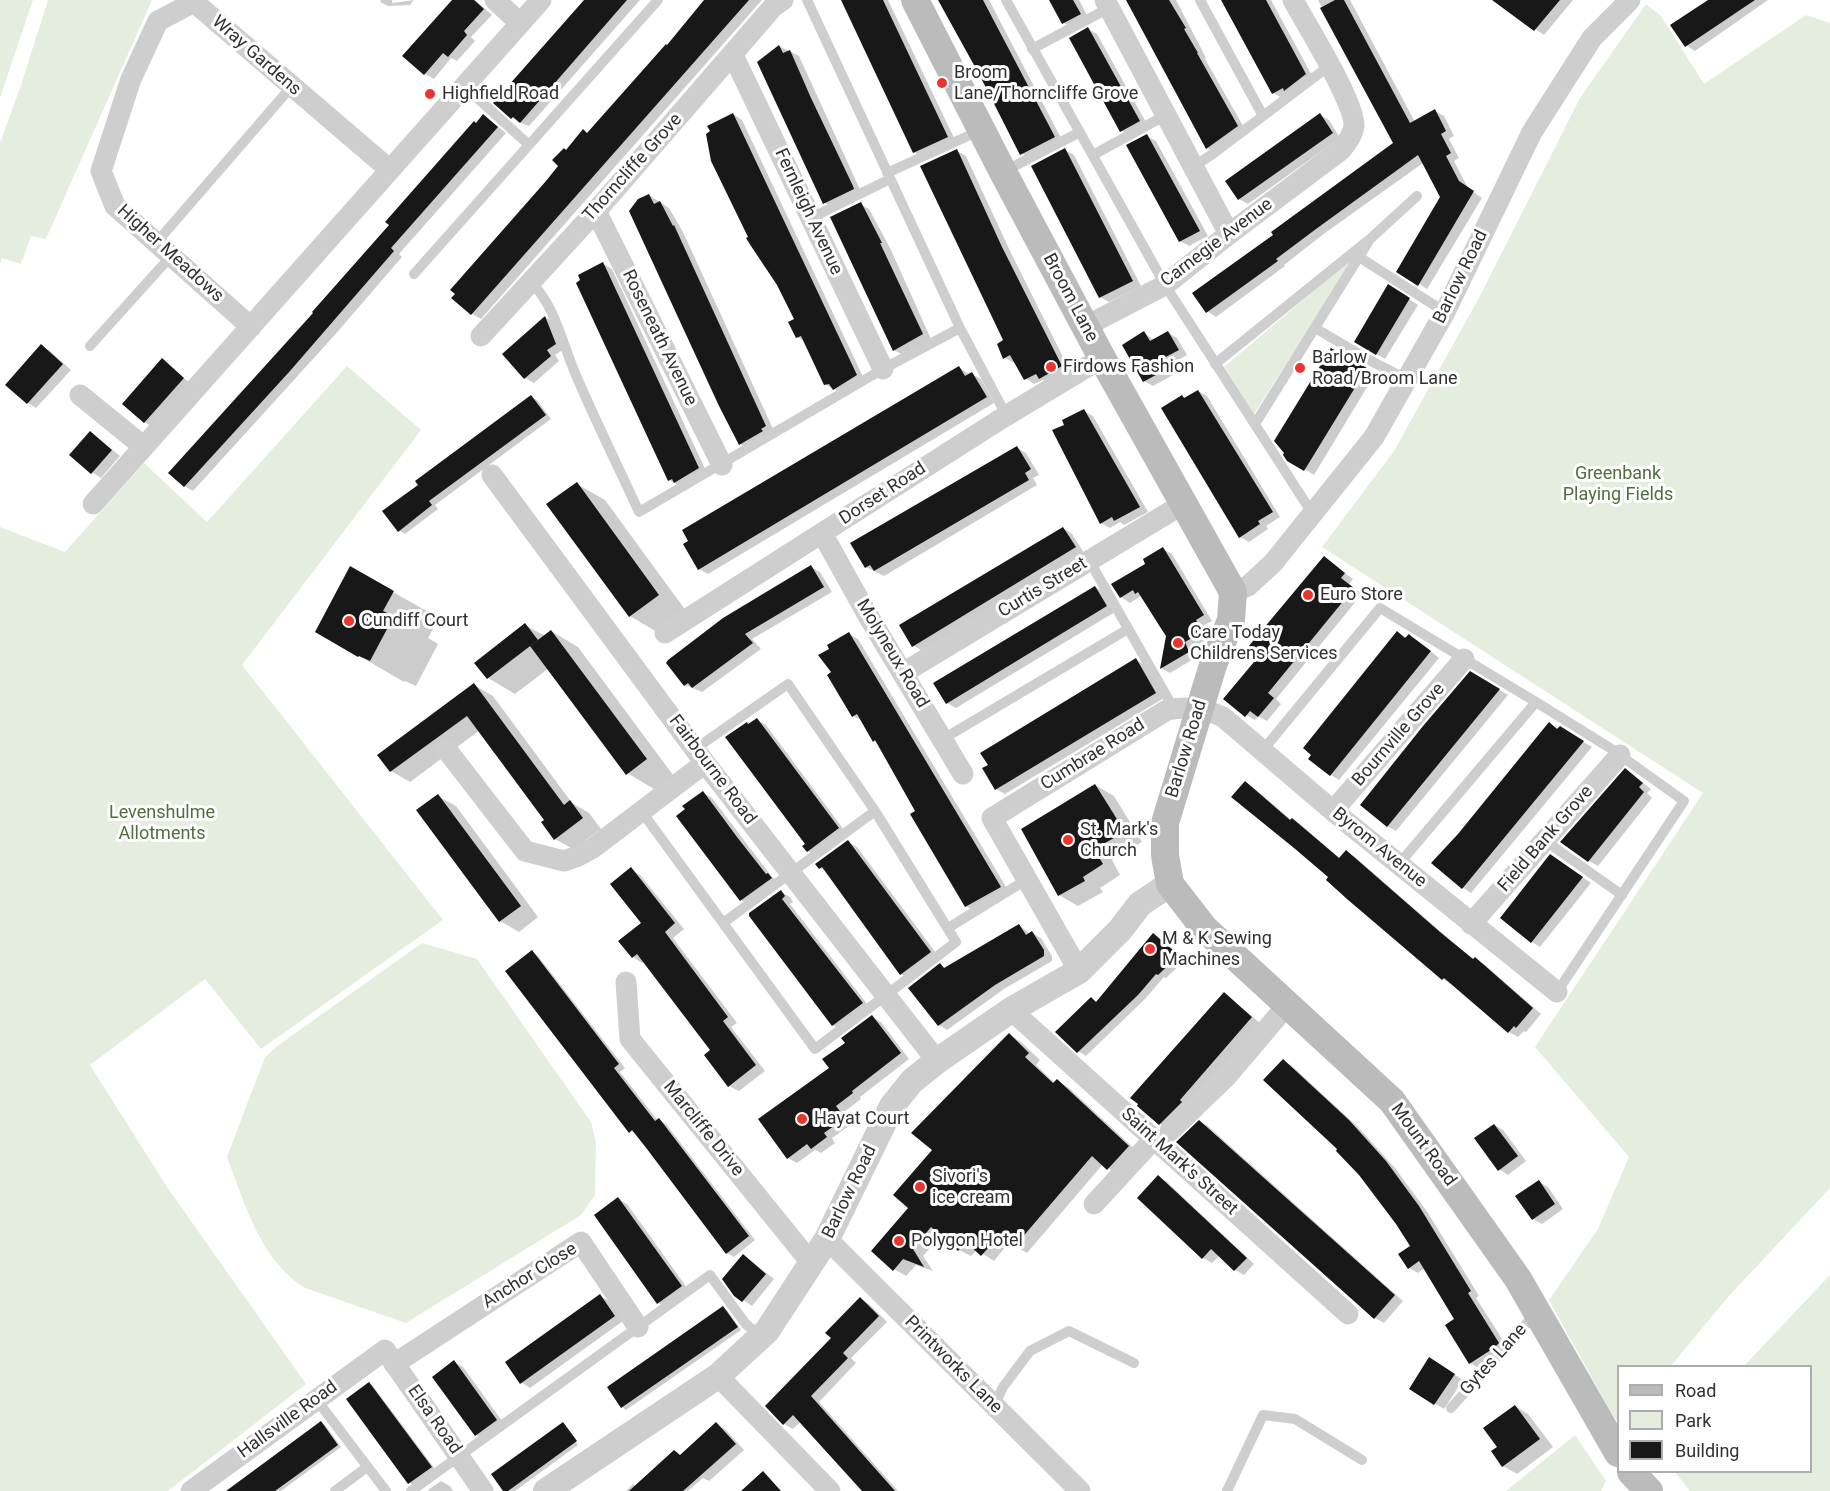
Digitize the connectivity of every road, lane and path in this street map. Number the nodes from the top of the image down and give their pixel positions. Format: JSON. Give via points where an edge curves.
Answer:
{"nodes":[{"id":1,"x":495,"y":0,"type":"edge"},
{"id":2,"x":541,"y":0,"type":"edge"},
{"id":3,"x":657,"y":0,"type":"edge"},
{"id":4,"x":783,"y":0,"type":"edge"},
{"id":5,"x":807,"y":0,"type":"edge"},
{"id":6,"x":915,"y":0,"type":"edge"},
{"id":7,"x":1006,"y":0,"type":"edge"},
{"id":8,"x":1200,"y":0,"type":"edge"},
{"id":9,"x":1293,"y":0,"type":"edge"},
{"id":10,"x":1630,"y":0,"type":"edge"},
{"id":11,"x":1107,"y":4,"type":"edge"},
{"id":12,"x":520,"y":23,"type":"junction"},
{"id":13,"x":1032,"y":49,"type":"junction"},
{"id":14,"x":733,"y":55,"type":"junction"},
{"id":15,"x":1329,"y":66,"type":"junction"},
{"id":16,"x":292,"y":86,"type":"junction"},
{"id":17,"x":464,"y":86,"type":"junction"},
{"id":18,"x":1166,"y":115,"type":"junction"},
{"id":19,"x":1263,"y":116,"type":"junction"},
{"id":20,"x":981,"y":130,"type":"junction"},
{"id":21,"x":1080,"y":132,"type":"junction"},
{"id":22,"x":528,"y":144,"type":"junction"},
{"id":23,"x":1093,"y":155,"type":"junction"},
{"id":24,"x":1193,"y":167,"type":"junction"},
{"id":25,"x":390,"y":170,"type":"junction"},
{"id":26,"x":101,"y":171,"type":"joint"},
{"id":27,"x":1003,"y":172,"type":"junction"},
{"id":28,"x":888,"y":176,"type":"junction"},
{"id":29,"x":1417,"y":196,"type":"dead end"},
{"id":30,"x":596,"y":211,"type":"junction"},
{"id":31,"x":811,"y":218,"type":"junction"},
{"id":32,"x":1229,"y":234,"type":"junction"},
{"id":33,"x":1370,"y":239,"type":"junction"},
{"id":34,"x":164,"y":250,"type":"junction"},
{"id":35,"x":1359,"y":257,"type":"junction"},
{"id":36,"x":414,"y":274,"type":"dead end"},
{"id":37,"x":531,"y":282,"type":"junction"},
{"id":38,"x":1165,"y":285,"type":"junction"},
{"id":39,"x":1444,"y":312,"type":"junction"},
{"id":40,"x":1086,"y":326,"type":"junction"},
{"id":41,"x":251,"y":327,"type":"junction"},
{"id":42,"x":960,"y":328,"type":"junction"},
{"id":43,"x":1315,"y":328,"type":"junction"},
{"id":44,"x":481,"y":336,"type":"dead end"},
{"id":45,"x":90,"y":346,"type":"dead end"},
{"id":46,"x":1102,"y":358,"type":"junction"},
{"id":47,"x":1215,"y":364,"type":"junction"},
{"id":48,"x":884,"y":369,"type":"junction"},
{"id":49,"x":1408,"y":380,"type":"junction"},
{"id":50,"x":80,"y":395,"type":"dead end"},
{"id":51,"x":1006,"y":415,"type":"junction"},
{"id":52,"x":1255,"y":424,"type":"junction"},
{"id":53,"x":144,"y":447,"type":"junction"},
{"id":54,"x":722,"y":465,"type":"junction"},
{"id":55,"x":492,"y":475,"type":"dead end"},
{"id":56,"x":93,"y":504,"type":"dead end"},
{"id":57,"x":1183,"y":504,"type":"junction"},
{"id":58,"x":1312,"y":513,"type":"junction"},
{"id":59,"x":822,"y":533,"type":"junction"},
{"id":60,"x":1089,"y":560,"type":"junction"},
{"id":61,"x":1233,"y":592,"type":"junction"},
{"id":62,"x":1128,"y":629,"type":"junction"},
{"id":63,"x":665,"y":633,"type":"dead end"},
{"id":64,"x":1464,"y":658,"type":"junction"},
{"id":65,"x":903,"y":673,"type":"junction"},
{"id":66,"x":1536,"y":702,"type":"junction"},
{"id":67,"x":1187,"y":709,"type":"junction"},
{"id":68,"x":943,"y":739,"type":"junction"},
{"id":69,"x":446,"y":749,"type":"dead end"},
{"id":70,"x":1263,"y":750,"type":"junction"},
{"id":71,"x":1620,"y":755,"type":"junction"},
{"id":72,"x":700,"y":756,"type":"junction"},
{"id":73,"x":963,"y":774,"type":"dead end"},
{"id":74,"x":874,"y":811,"type":"junction"},
{"id":75,"x":1333,"y":811,"type":"junction"},
{"id":76,"x":642,"y":812,"type":"junction"},
{"id":77,"x":1544,"y":840,"type":"junction"},
{"id":78,"x":1399,"y":864,"type":"junction"},
{"id":79,"x":791,"y":873,"type":"junction"},
{"id":80,"x":1026,"y":880,"type":"junction"},
{"id":81,"x":1170,"y":884,"type":"junction"},
{"id":82,"x":1622,"y":895,"type":"junction"},
{"id":83,"x":723,"y":923,"type":"junction"},
{"id":84,"x":1471,"y":924,"type":"junction"},
{"id":85,"x":948,"y":928,"type":"junction"},
{"id":86,"x":1078,"y":971,"type":"junction"},
{"id":87,"x":626,"y":982,"type":"dead end"},
{"id":88,"x":1557,"y":992,"type":"joint"},
{"id":89,"x":886,"y":996,"type":"junction"},
{"id":90,"x":1287,"y":1004,"type":"junction"},
{"id":91,"x":1011,"y":1010,"type":"junction"},
{"id":92,"x":937,"y":1061,"type":"junction"},
{"id":93,"x":1161,"y":1135,"type":"junction"},
{"id":94,"x":1094,"y":1204,"type":"dead end"},
{"id":95,"x":827,"y":1239,"type":"junction"},
{"id":96,"x":812,"y":1264,"type":"junction"},
{"id":97,"x":1537,"y":1312,"type":"junction"},
{"id":98,"x":1348,"y":1314,"type":"dead end"},
{"id":99,"x":638,"y":1327,"type":"junction"},
{"id":100,"x":760,"y":1337,"type":"junction"},
{"id":101,"x":390,"y":1357,"type":"junction"},
{"id":102,"x":1134,"y":1363,"type":"dead end"},
{"id":103,"x":718,"y":1376,"type":"junction"},
{"id":104,"x":316,"y":1400,"type":"junction"},
{"id":105,"x":994,"y":1406,"type":"junction"},
{"id":106,"x":1451,"y":1408,"type":"dead end"},
{"id":107,"x":1617,"y":1451,"type":"edge"},
{"id":108,"x":459,"y":1456,"type":"junction"},
{"id":109,"x":1362,"y":1460,"type":"dead end"},
{"id":110,"x":367,"y":1467,"type":"junction"},
{"id":111,"x":191,"y":1491,"type":"edge"},
{"id":112,"x":335,"y":1491,"type":"edge"},
{"id":113,"x":386,"y":1491,"type":"edge"},
{"id":114,"x":411,"y":1491,"type":"edge"},
{"id":115,"x":483,"y":1491,"type":"edge"},
{"id":116,"x":546,"y":1491,"type":"edge"},
{"id":117,"x":830,"y":1491,"type":"edge"},
{"id":118,"x":1080,"y":1491,"type":"edge"},
{"id":119,"x":1227,"y":1491,"type":"edge"}],
"edges":[{"from":1,"to":12,"type":"street"},
{"from":2,"to":12,"type":"street"},
{"from":3,"to":22,"type":"lane"},
{"from":4,"to":14,"type":"street","name":"Thorncliffe Grove"},
{"from":5,"to":28,"type":"lane"},
{"from":6,"to":20,"type":"main road","name":"Broom Lane"},
{"from":7,"to":13,"type":"lane"},
{"from":8,"to":19,"type":"lane"},
{"from":9,"to":15,"type":"street"},
{"from":10,"to":39,"type":"street","name":"Barlow Road","via":[[1592,38],[1532,132]]},
{"from":11,"to":13,"type":"lane"},
{"from":11,"to":18,"type":"street"},
{"from":12,"to":17,"type":"street"},
{"from":13,"to":21,"type":"lane"},
{"from":14,"to":30,"type":"street","name":"Thorncliffe Grove"},
{"from":14,"to":31,"type":"street","name":"Fernleigh Avenue"},
{"from":15,"to":19,"type":"lane"},
{"from":15,"to":32,"type":"street","name":"Carnegie Avenue","via":[[1354,119],[1348,141]]},
{"from":16,"to":25,"type":"street","name":"Wray Gardens"},
{"from":16,"to":26,"type":"street","name":"Wray Gardens","via":[[194,2],[158,21],[131,79]]},
{"from":16,"to":34,"type":"lane"},
{"from":17,"to":22,"type":"lane"},
{"from":17,"to":25,"type":"street"},
{"from":18,"to":23,"type":"lane"},
{"from":18,"to":24,"type":"street"},
{"from":19,"to":24,"type":"lane"},
{"from":20,"to":27,"type":"main road","name":"Broom Lane"},
{"from":20,"to":28,"type":"lane"},
{"from":21,"to":23,"type":"lane"},
{"from":21,"to":27,"type":"lane"},
{"from":22,"to":36,"type":"lane"},
{"from":23,"to":38,"type":"lane"},
{"from":24,"to":32,"type":"street"},
{"from":25,"to":41,"type":"street"},
{"from":26,"to":34,"type":"street","name":"Higher Meadows","via":[[115,206]]},
{"from":27,"to":40,"type":"main road","name":"Broom Lane"},
{"from":28,"to":31,"type":"lane"},
{"from":28,"to":42,"type":"lane"},
{"from":29,"to":33,"type":"lane"},
{"from":30,"to":37,"type":"street","name":"Thorncliffe Grove"},
{"from":30,"to":54,"type":"street","name":"Roseneath Avenue"},
{"from":31,"to":48,"type":"street","name":"Fernleigh Avenue"},
{"from":32,"to":38,"type":"street","name":"Carnegie Avenue"},
{"from":33,"to":35,"type":"lane"},
{"from":33,"to":47,"type":"lane"},
{"from":34,"to":41,"type":"street","name":"Higher Meadows"},
{"from":34,"to":45,"type":"lane"},
{"from":35,"to":39,"type":"lane"},
{"from":35,"to":43,"type":"lane"},
{"from":37,"to":44,"type":"street","name":"Thorncliffe Grove"},
{"from":37,"to":54,"type":"lane","via":[[543,294],[639,512]]},
{"from":38,"to":40,"type":"street","name":"Carnegie Avenue"},
{"from":38,"to":47,"type":"lane"},
{"from":39,"to":49,"type":"street","name":"Barlow Road"},
{"from":40,"to":46,"type":"main road","name":"Broom Lane"},
{"from":41,"to":53,"type":"street"},
{"from":42,"to":48,"type":"lane"},
{"from":42,"to":51,"type":"lane"},
{"from":43,"to":49,"type":"lane"},
{"from":43,"to":52,"type":"lane"},
{"from":46,"to":51,"type":"street","name":"Dorset Road"},
{"from":46,"to":57,"type":"main road","name":"Broom Lane"},
{"from":47,"to":52,"type":"lane"},
{"from":48,"to":54,"type":"lane"},
{"from":49,"to":58,"type":"street","name":"Barlow Road","via":[[1374,437]]},
{"from":50,"to":53,"type":"street"},
{"from":51,"to":59,"type":"street","name":"Dorset Road"},
{"from":52,"to":58,"type":"lane"},
{"from":53,"to":56,"type":"street"},
{"from":55,"to":72,"type":"street","name":"Fairbourne Road"},
{"from":57,"to":60,"type":"street","name":"Curtis Street"},
{"from":57,"to":61,"type":"main road","name":"Broom Lane"},
{"from":58,"to":61,"type":"street","name":"Barlow Road","via":[[1273,563],[1248,586]]},
{"from":59,"to":63,"type":"street","name":"Dorset Road"},
{"from":59,"to":65,"type":"street","name":"Molyneux Road"},
{"from":60,"to":62,"type":"lane"},
{"from":60,"to":65,"type":"street","name":"Curtis Street"},
{"from":61,"to":67,"type":"main road","name":"Barlow Road","via":[[1231,620],[1213,665]]},
{"from":62,"to":67,"type":"lane","via":[[1167,693]]},
{"from":62,"to":68,"type":"lane"},
{"from":64,"to":66,"type":"lane"},
{"from":64,"to":70,"type":"lane","via":[[1380,608]]},
{"from":64,"to":75,"type":"street","name":"Bournville Grove"},
{"from":65,"to":68,"type":"street","name":"Molyneux Road"},
{"from":66,"to":71,"type":"lane"},
{"from":66,"to":78,"type":"lane"},
{"from":67,"to":70,"type":"street","name":"Byrom Avenue","via":[[1222,717]]},
{"from":67,"to":80,"type":"street","name":"Cumbrae Road","via":[[1167,710],[992,818]]},
{"from":67,"to":81,"type":"main road","name":"Barlow Road","via":[[1165,822]]},
{"from":68,"to":73,"type":"street","name":"Molyneux Road"},
{"from":69,"to":76,"type":"street","via":[[525,851],[564,861],[579,856]]},
{"from":70,"to":75,"type":"street","name":"Byrom Avenue"},
{"from":71,"to":77,"type":"street","name":"Field Bank Grove"},
{"from":71,"to":82,"type":"lane","via":[[1684,801]]},
{"from":72,"to":74,"type":"lane","via":[[788,684]]},
{"from":72,"to":76,"type":"street"},
{"from":72,"to":79,"type":"street","name":"Fairbourne Road"},
{"from":74,"to":79,"type":"lane"},
{"from":74,"to":85,"type":"lane"},
{"from":75,"to":78,"type":"street","name":"Byrom Avenue"},
{"from":76,"to":83,"type":"lane"},
{"from":77,"to":82,"type":"lane"},
{"from":77,"to":84,"type":"street","name":"Field Bank Grove"},
{"from":78,"to":84,"type":"street","name":"Byrom Avenue"},
{"from":79,"to":83,"type":"lane"},
{"from":79,"to":89,"type":"street","name":"Fairbourne Road"},
{"from":80,"to":85,"type":"lane"},
{"from":80,"to":86,"type":"street"},
{"from":81,"to":86,"type":"street","name":"Barlow Road","via":[[1140,904]]},
{"from":81,"to":90,"type":"main road","name":"Mount Road","via":[[1203,928]]},
{"from":82,"to":88,"type":"lane"},
{"from":83,"to":89,"type":"lane","via":[[815,1049]]},
{"from":84,"to":88,"type":"street","name":"Byrom Avenue"},
{"from":85,"to":89,"type":"lane","via":[[956,942]]},
{"from":86,"to":91,"type":"street","name":"Barlow Road"},
{"from":87,"to":96,"type":"street","name":"Marcliffe Drive","via":[[630,1039]]},
{"from":89,"to":92,"type":"street","name":"Fairbourne Road"},
{"from":90,"to":93,"type":"street","via":[[1227,1076]]},
{"from":90,"to":97,"type":"main road","name":"Mount Road","via":[[1392,1101],[1518,1279]]},
{"from":91,"to":92,"type":"street","name":"Barlow Road"},
{"from":91,"to":93,"type":"street","name":"Saint Mark's Street"},
{"from":92,"to":95,"type":"street","name":"Barlow Road","via":[[912,1081],[892,1106]]},
{"from":93,"to":94,"type":"street"},
{"from":93,"to":98,"type":"street","name":"Saint Mark's Street"},
{"from":95,"to":96,"type":"street","name":"Barlow Road"},
{"from":95,"to":105,"type":"street","name":"Printworks Lane"},
{"from":96,"to":100,"type":"street","name":"Barlow Road"},
{"from":97,"to":106,"type":"lane","name":"Gytes Lane"},
{"from":97,"to":107,"type":"main road","name":"Mount Road"},
{"from":99,"to":100,"type":"lane","via":[[710,1275]]},
{"from":99,"to":101,"type":"street","name":"Anchor Close","via":[[581,1242]]},
{"from":99,"to":108,"type":"lane"},
{"from":100,"to":103,"type":"street","name":"Barlow Road"},
{"from":101,"to":104,"type":"street","name":"Hallsville Road"},
{"from":101,"to":108,"type":"street","name":"Elsa Road"},
{"from":102,"to":105,"type":"lane","via":[[1070,1331],[1030,1351]]},
{"from":103,"to":116,"type":"street","name":"Barlow Road"},
{"from":103,"to":117,"type":"street"},
{"from":104,"to":110,"type":"lane"},
{"from":104,"to":111,"type":"street","name":"Hallsville Road"},
{"from":105,"to":118,"type":"street","name":"Printworks Lane"},
{"from":108,"to":114,"type":"lane"},
{"from":108,"to":115,"type":"street","name":"Elsa Road"},
{"from":109,"to":119,"type":"lane","via":[[1295,1419],[1263,1415]]},
{"from":110,"to":112,"type":"lane"},
{"from":110,"to":113,"type":"lane"}]}
